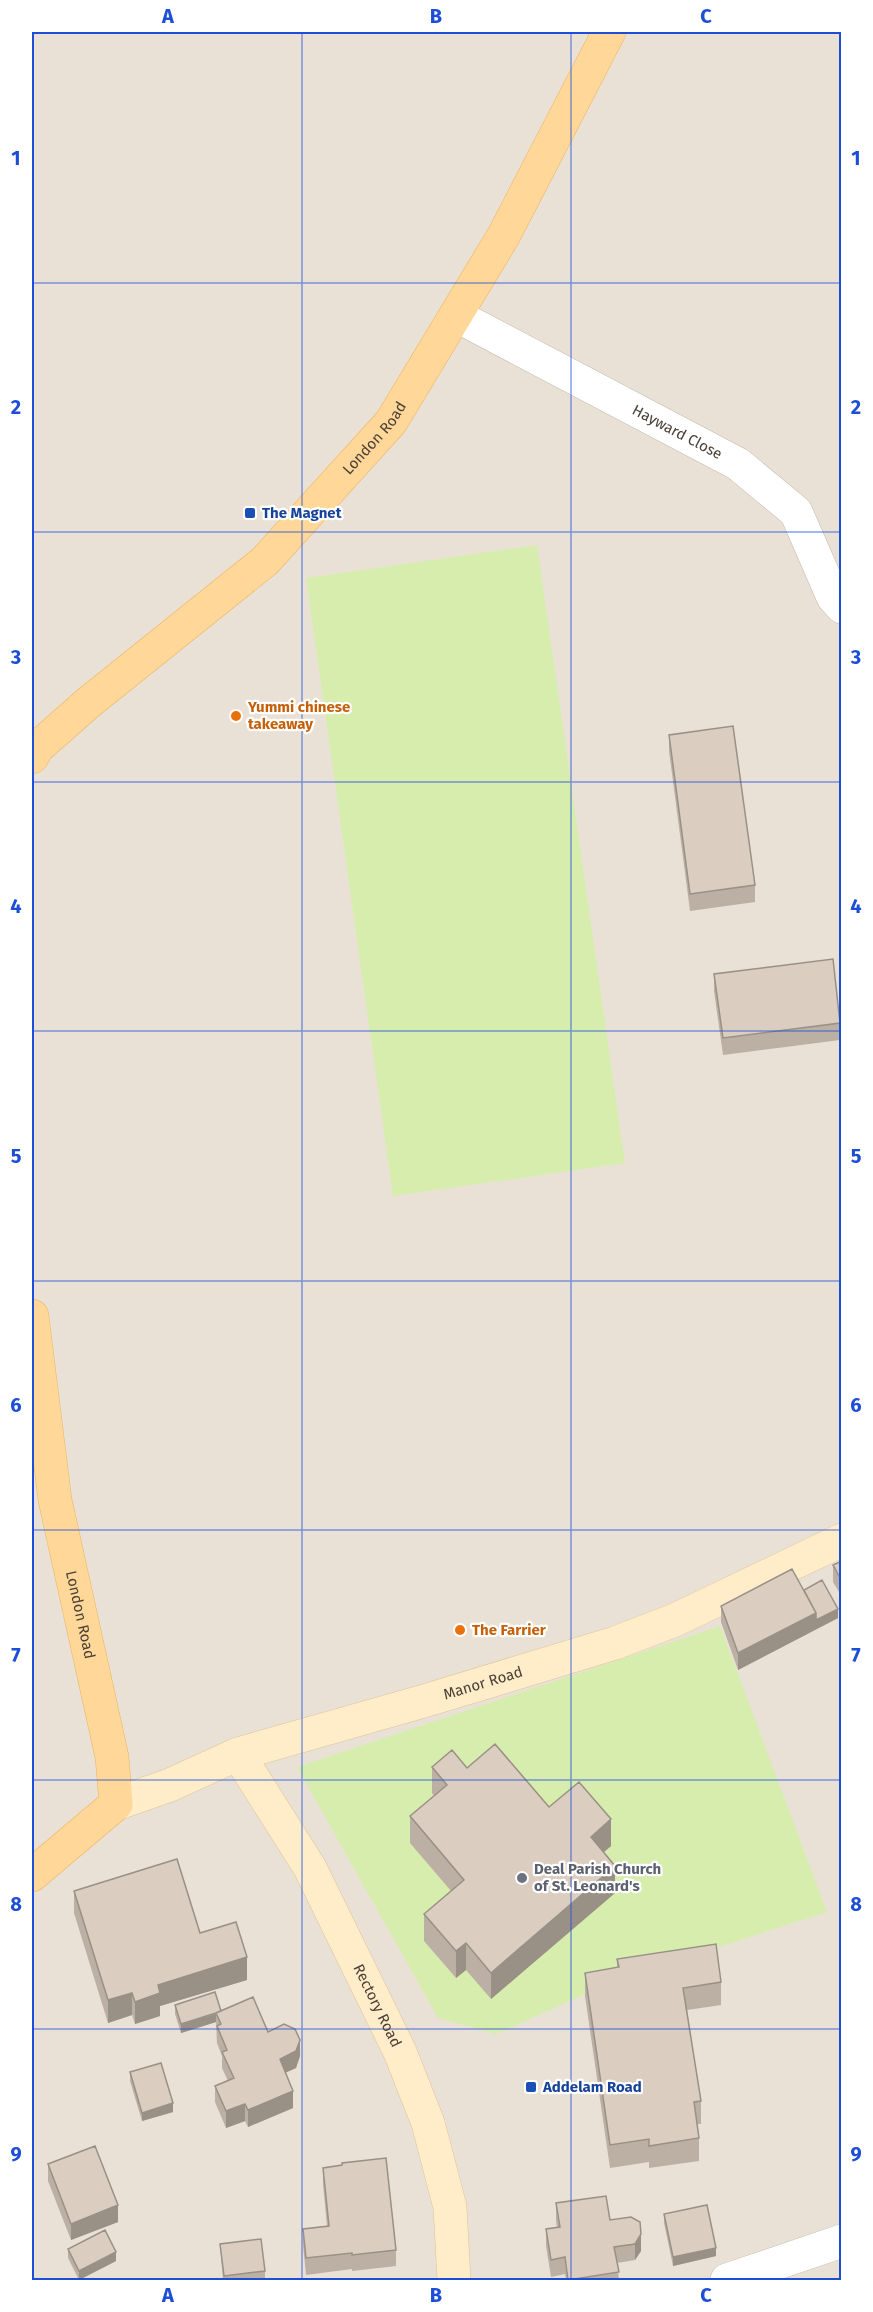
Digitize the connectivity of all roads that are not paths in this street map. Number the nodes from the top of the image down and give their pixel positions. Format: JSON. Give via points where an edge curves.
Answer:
{"nodes":[{"id":1,"x":609,"y":32,"type":"edge"},
{"id":2,"x":457,"y":316,"type":"junction"},
{"id":3,"x":842,"y":607,"type":"edge"},
{"id":4,"x":32,"y":757,"type":"edge"},
{"id":5,"x":32,"y":1316,"type":"edge"},
{"id":6,"x":842,"y":1540,"type":"edge"},
{"id":7,"x":238,"y":1754,"type":"junction"},
{"id":8,"x":116,"y":1804,"type":"junction"},
{"id":9,"x":32,"y":1875,"type":"edge"},
{"id":10,"x":842,"y":2241,"type":"edge"},
{"id":11,"x":454,"y":2280,"type":"edge"},
{"id":12,"x":727,"y":2280,"type":"edge"}],
"edges":[{"from":1,"to":2,"type":"main road","name":"London Road","via":[[504,235]]},
{"from":2,"to":3,"type":"street","name":"Hayward Close","via":[[738,464],[796,512],[833,597]]},
{"from":2,"to":4,"type":"main road","name":"London Road","via":[[391,423],[266,561],[88,703],[37,748]]},
{"from":5,"to":8,"type":"main road","name":"London Road","via":[[55,1500],[112,1757]]},
{"from":6,"to":7,"type":"main road","name":"Manor Road","via":[[675,1620],[615,1643]]},
{"from":7,"to":8,"type":"main road","name":"Manor Road"},
{"from":7,"to":11,"type":"main road","name":"Rectory Road","via":[[310,1868],[400,2052],[428,2123],[450,2206]]},
{"from":8,"to":9,"type":"main road"},
{"from":10,"to":12,"type":"street"}]}
